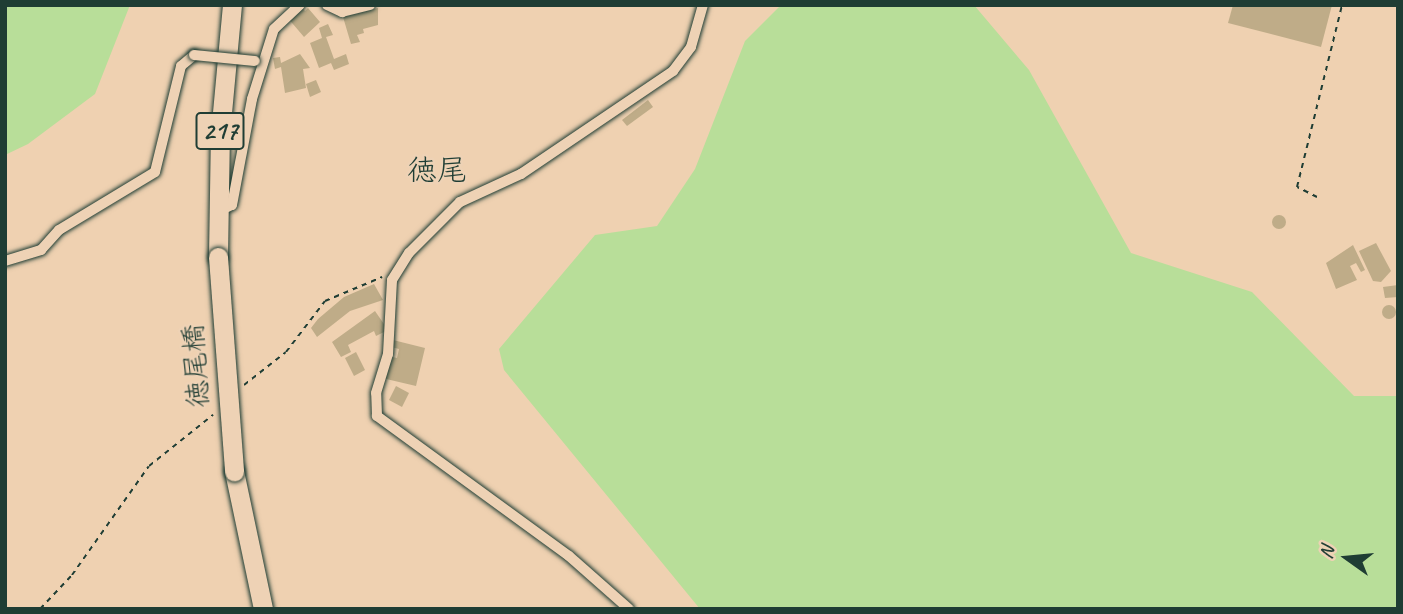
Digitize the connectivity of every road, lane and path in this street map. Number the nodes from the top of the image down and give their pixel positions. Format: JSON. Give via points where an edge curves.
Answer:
{"nodes":[{"id":1,"x":232,"y":5,"type":"edge"},
{"id":2,"x":300,"y":5,"type":"edge"},
{"id":3,"x":327,"y":5,"type":"edge"},
{"id":4,"x":370,"y":5,"type":"edge"},
{"id":5,"x":703,"y":5,"type":"edge"},
{"id":6,"x":1342,"y":5,"type":"edge"},
{"id":7,"x":260,"y":62,"type":"junction"},
{"id":8,"x":1317,"y":197,"type":"dead end"},
{"id":9,"x":219,"y":211,"type":"junction"},
{"id":10,"x":5,"y":261,"type":"edge"},
{"id":11,"x":392,"y":280,"type":"junction"},
{"id":12,"x":240,"y":389,"type":"dead end"},
{"id":13,"x":214,"y":415,"type":"dead end"},
{"id":14,"x":40,"y":609,"type":"edge"},
{"id":15,"x":263,"y":609,"type":"edge"},
{"id":16,"x":629,"y":609,"type":"edge"}],
"edges":[{"from":1,"to":9,"type":"highway","number":"217","via":[[220,134]]},
{"from":2,"to":7,"type":"street","via":[[274,29]]},
{"from":3,"to":4,"type":"street","via":[[342,12]]},
{"from":5,"to":11,"type":"street","via":[[691,47],[673,71],[521,174],[460,202],[409,253]]},
{"from":6,"to":8,"type":"path","via":[[1297,187]]},
{"from":7,"to":9,"type":"street","via":[[232,205]]},
{"from":7,"to":10,"type":"street","bridge":true,"via":[[194,55],[181,66],[155,172],[59,230],[41,250]]},
{"from":9,"to":15,"type":"highway","name":"徳尾橋","number":"217","bridge":true,"via":[[218,257],[234,471]]},
{"from":11,"to":12,"type":"path","via":[[381,276],[325,301],[286,352]]},
{"from":11,"to":16,"type":"street","via":[[392,324],[376,393],[377,416],[569,556]]},
{"from":13,"to":14,"type":"path","via":[[149,466],[72,575]]}]}
